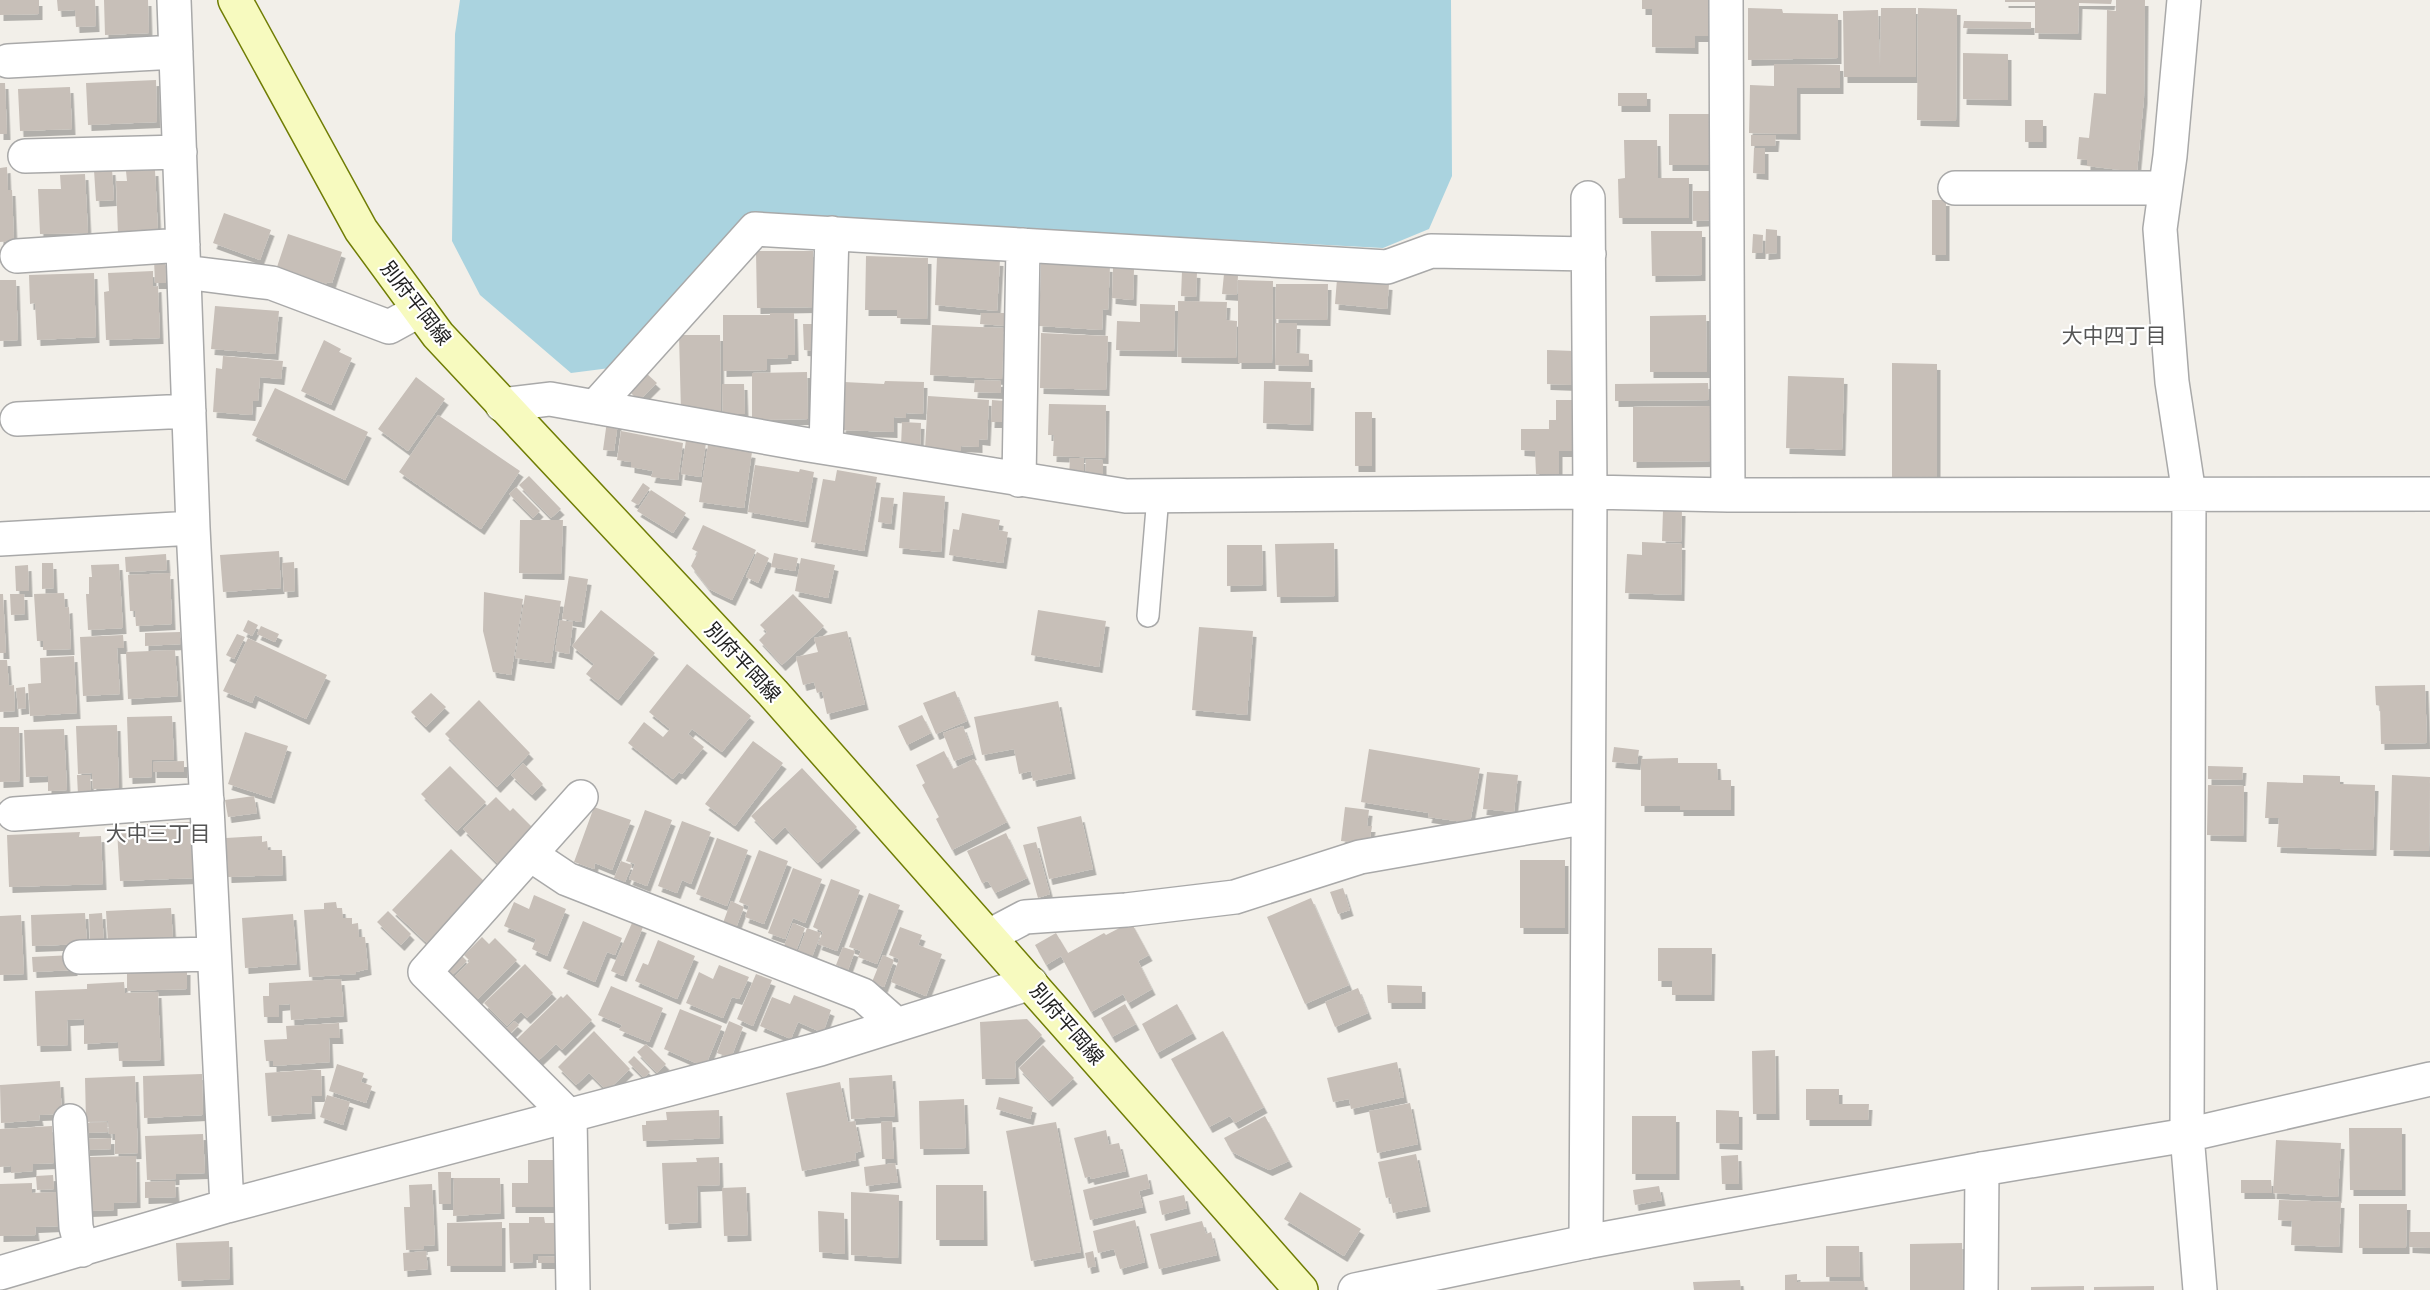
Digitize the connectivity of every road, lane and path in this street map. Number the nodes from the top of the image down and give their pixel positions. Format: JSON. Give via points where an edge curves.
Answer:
{"nodes":[{"id":1,"x":174,"y":0,"type":"edge"},
{"id":2,"x":235,"y":0,"type":"edge"},
{"id":3,"x":1726,"y":0,"type":"edge"},
{"id":4,"x":2184,"y":0,"type":"edge"},
{"id":5,"x":176,"y":52,"type":"junction"},
{"id":6,"x":8,"y":61,"type":"dead end"},
{"id":7,"x":180,"y":152,"type":"junction"},
{"id":8,"x":25,"y":156,"type":"dead end"},
{"id":9,"x":1955,"y":188,"type":"dead end"},
{"id":10,"x":2165,"y":188,"type":"junction"},
{"id":11,"x":1588,"y":198,"type":"dead end"},
{"id":12,"x":832,"y":233,"type":"junction"},
{"id":13,"x":1023,"y":245,"type":"junction"},
{"id":14,"x":1589,"y":254,"type":"junction"},
{"id":15,"x":17,"y":256,"type":"dead end"},
{"id":16,"x":183,"y":259,"type":"junction"},
{"id":17,"x":420,"y":310,"type":"junction"},
{"id":18,"x":502,"y":405,"type":"junction"},
{"id":19,"x":595,"y":407,"type":"junction"},
{"id":20,"x":189,"y":411,"type":"junction"},
{"id":21,"x":17,"y":419,"type":"dead end"},
{"id":22,"x":826,"y":447,"type":"junction"},
{"id":23,"x":1019,"y":480,"type":"junction"},
{"id":24,"x":1590,"y":492,"type":"junction"},
{"id":25,"x":2189,"y":494,"type":"junction"},
{"id":26,"x":2430,"y":494,"type":"edge"},
{"id":27,"x":1728,"y":495,"type":"junction"},
{"id":28,"x":1158,"y":496,"type":"junction"},
{"id":29,"x":193,"y":528,"type":"junction"},
{"id":30,"x":0,"y":539,"type":"edge"},
{"id":31,"x":1148,"y":616,"type":"dead end"},
{"id":32,"x":580,"y":797,"type":"dead end"},
{"id":33,"x":207,"y":800,"type":"junction"},
{"id":34,"x":14,"y":814,"type":"dead end"},
{"id":35,"x":1588,"y":817,"type":"junction"},
{"id":36,"x":531,"y":855,"type":"junction"},
{"id":37,"x":989,"y":936,"type":"junction"},
{"id":38,"x":214,"y":954,"type":"junction"},
{"id":39,"x":80,"y":957,"type":"dead end"},
{"id":40,"x":1031,"y":983,"type":"junction"},
{"id":41,"x":897,"y":1025,"type":"junction"},
{"id":42,"x":2430,"y":1079,"type":"edge"},
{"id":43,"x":570,"y":1117,"type":"junction"},
{"id":44,"x":70,"y":1121,"type":"dead end"},
{"id":45,"x":2187,"y":1135,"type":"junction"},
{"id":46,"x":1982,"y":1169,"type":"junction"},
{"id":47,"x":227,"y":1206,"type":"junction"},
{"id":48,"x":1586,"y":1242,"type":"junction"},
{"id":49,"x":82,"y":1250,"type":"junction"},
{"id":50,"x":0,"y":1273,"type":"edge"},
{"id":51,"x":573,"y":1290,"type":"edge"},
{"id":52,"x":1301,"y":1290,"type":"edge"},
{"id":53,"x":1355,"y":1290,"type":"edge"},
{"id":54,"x":1981,"y":1290,"type":"edge"},
{"id":55,"x":2199,"y":1290,"type":"edge"}],
"edges":[{"from":1,"to":5,"type":"street"},
{"from":2,"to":17,"type":"main road","name":"別府平岡線","via":[[361,230]]},
{"from":3,"to":27,"type":"street"},
{"from":4,"to":10,"type":"street"},
{"from":5,"to":6,"type":"street"},
{"from":5,"to":7,"type":"street"},
{"from":7,"to":8,"type":"street"},
{"from":7,"to":16,"type":"street"},
{"from":9,"to":10,"type":"street"},
{"from":10,"to":25,"type":"street","via":[[2161,251],[2172,382]]},
{"from":11,"to":14,"type":"street"},
{"from":12,"to":13,"type":"street"},
{"from":12,"to":19,"type":"street","via":[[755,229]]},
{"from":12,"to":22,"type":"street"},
{"from":13,"to":14,"type":"street","via":[[1387,267],[1431,251]]},
{"from":13,"to":23,"type":"street"},
{"from":14,"to":24,"type":"street"},
{"from":15,"to":16,"type":"street"},
{"from":16,"to":17,"type":"street","via":[[272,283],[390,327]]},
{"from":16,"to":20,"type":"street"},
{"from":17,"to":18,"type":"main road","name":"別府平岡線"},
{"from":18,"to":19,"type":"street","via":[[550,399]]},
{"from":18,"to":37,"type":"main road","name":"別府平岡線","via":[[773,693]]},
{"from":19,"to":22,"type":"street"},
{"from":20,"to":21,"type":"street"},
{"from":20,"to":29,"type":"street"},
{"from":22,"to":23,"type":"street"},
{"from":23,"to":28,"type":"street","via":[[1126,496]]},
{"from":24,"to":27,"type":"street"},
{"from":24,"to":28,"type":"street"},
{"from":24,"to":35,"type":"street"},
{"from":25,"to":26,"type":"street"},
{"from":25,"to":27,"type":"street"},
{"from":25,"to":45,"type":"street"},
{"from":28,"to":31,"type":"lane"},
{"from":29,"to":30,"type":"street"},
{"from":29,"to":33,"type":"street"},
{"from":32,"to":36,"type":"street"},
{"from":33,"to":34,"type":"street"},
{"from":33,"to":38,"type":"street"},
{"from":35,"to":37,"type":"street","via":[[1360,857],[1235,897],[1025,917]]},
{"from":35,"to":48,"type":"street"},
{"from":36,"to":41,"type":"street","via":[[567,879],[863,995]]},
{"from":36,"to":43,"type":"street","via":[[425,972]]},
{"from":37,"to":40,"type":"main road","name":"別府平岡線"},
{"from":38,"to":39,"type":"street"},
{"from":38,"to":47,"type":"street"},
{"from":40,"to":41,"type":"street"},
{"from":40,"to":52,"type":"main road","name":"別府平岡線"},
{"from":41,"to":43,"type":"street"},
{"from":42,"to":45,"type":"street"},
{"from":43,"to":47,"type":"street"},
{"from":43,"to":51,"type":"street"},
{"from":44,"to":49,"type":"street","via":[[76,1227]]},
{"from":45,"to":46,"type":"street"},
{"from":45,"to":55,"type":"street"},
{"from":46,"to":48,"type":"street"},
{"from":46,"to":54,"type":"street"},
{"from":47,"to":49,"type":"street"},
{"from":48,"to":53,"type":"street"},
{"from":49,"to":50,"type":"street"}]}
